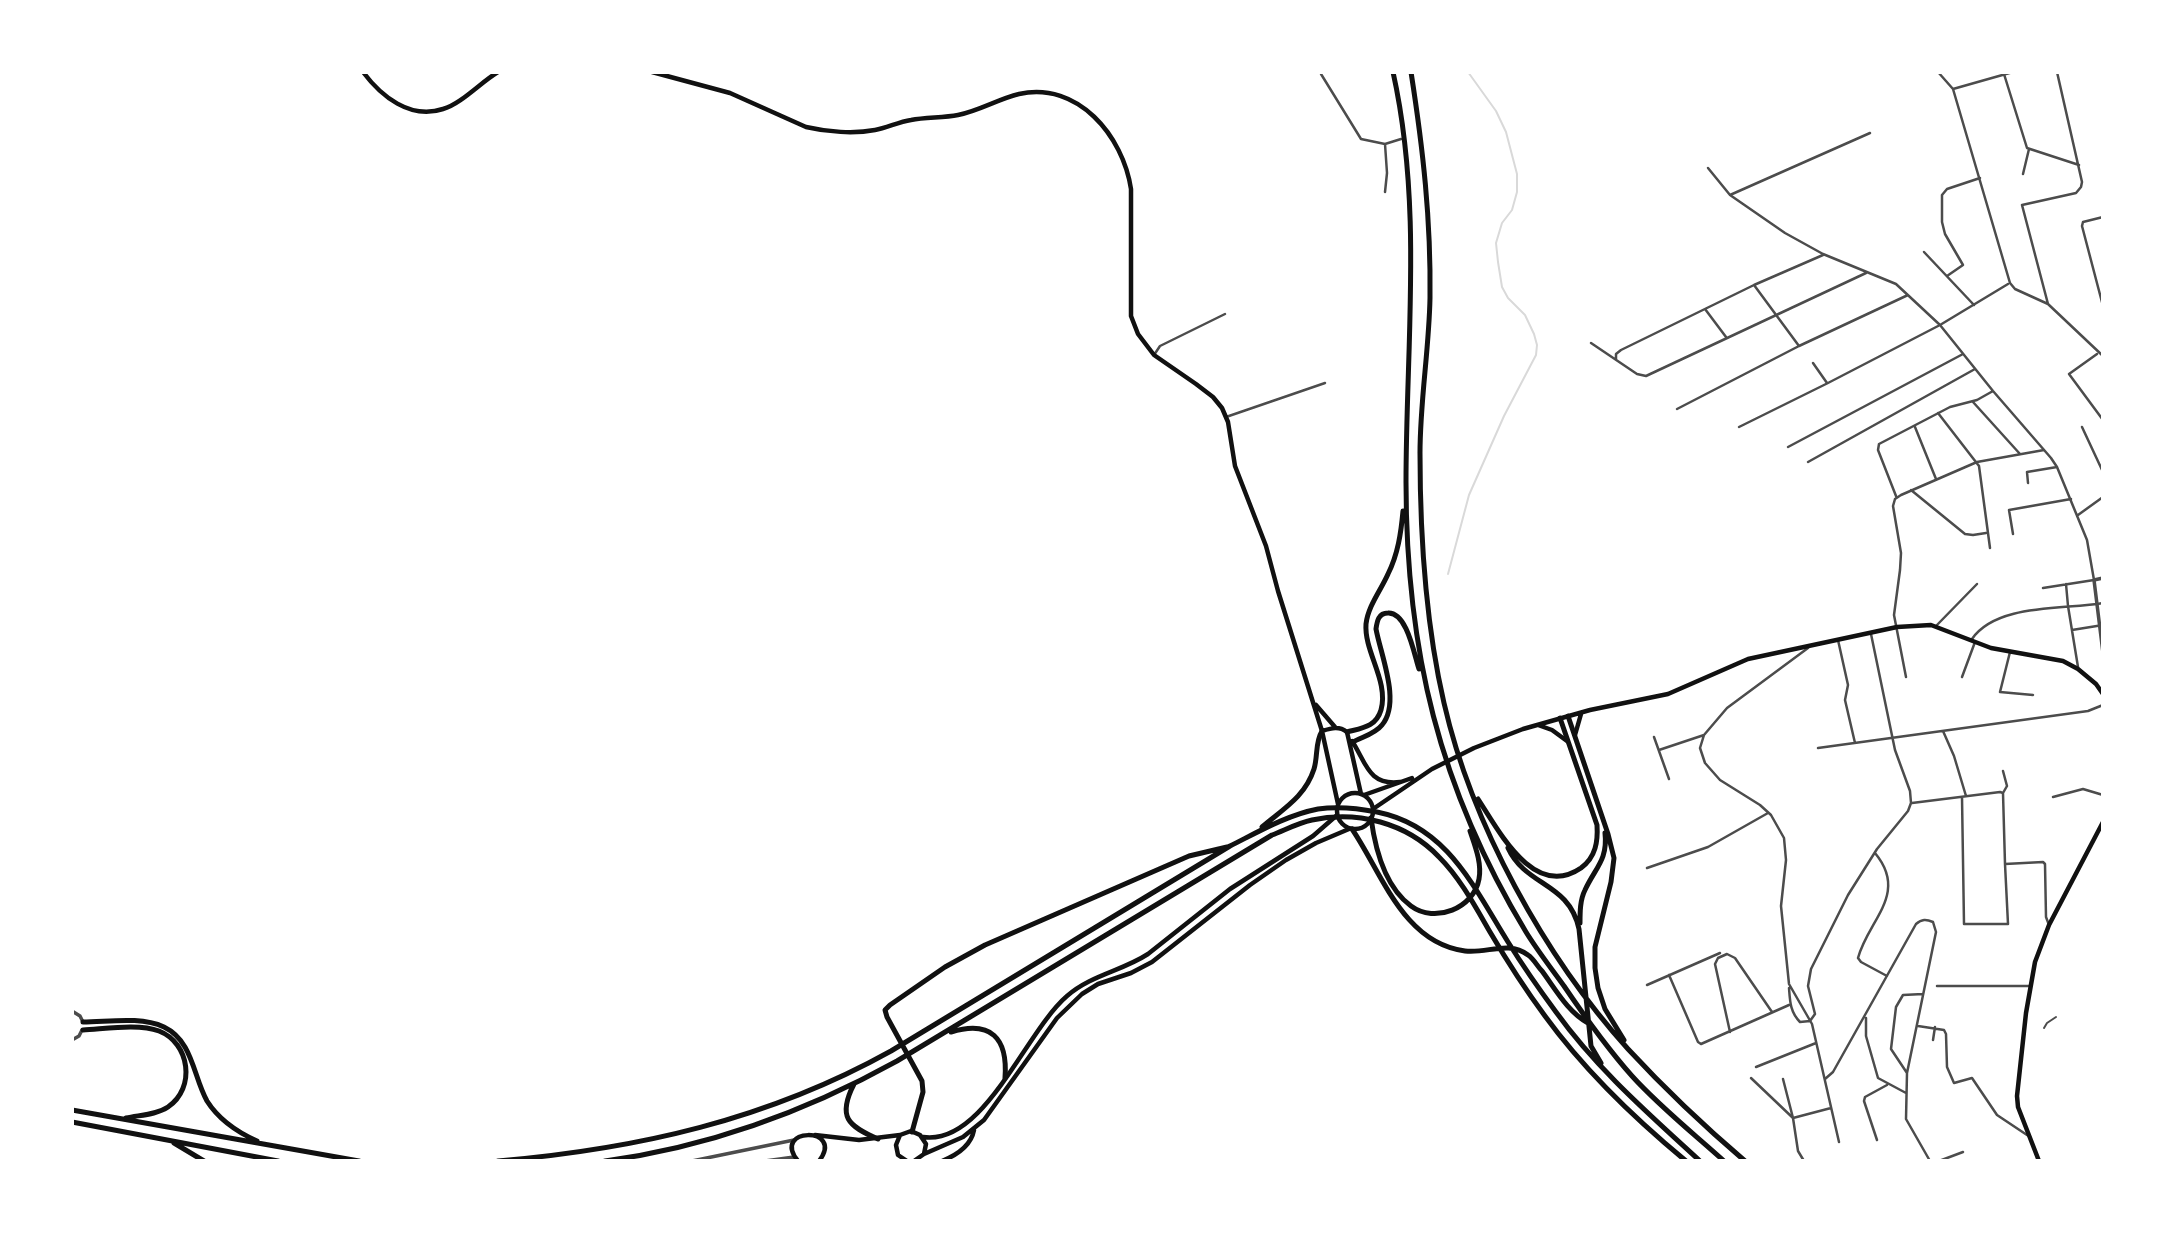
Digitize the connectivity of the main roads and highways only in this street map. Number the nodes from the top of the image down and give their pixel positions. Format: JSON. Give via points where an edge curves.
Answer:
{"nodes":[{"id":1,"x":363,"y":72,"type":"edge"},
{"id":2,"x":498,"y":72,"type":"edge"},
{"id":3,"x":652,"y":72,"type":"edge"},
{"id":4,"x":1393,"y":72,"type":"edge"},
{"id":5,"x":1410,"y":72,"type":"edge"},
{"id":6,"x":1406,"y":484,"type":"junction"},
{"id":7,"x":2103,"y":694,"type":"edge"},
{"id":8,"x":1428,"y":700,"type":"junction"},
{"id":9,"x":1314,"y":703,"type":"junction"},
{"id":10,"x":1581,"y":713,"type":"junction"},
{"id":11,"x":1569,"y":716,"type":"junction"},
{"id":12,"x":1560,"y":718,"type":"junction"},
{"id":13,"x":1537,"y":725,"type":"junction"},
{"id":14,"x":1336,"y":728,"type":"junction"},
{"id":15,"x":1322,"y":731,"type":"junction"},
{"id":16,"x":1348,"y":734,"type":"junction"},
{"id":17,"x":1575,"y":736,"type":"junction"},
{"id":18,"x":1353,"y":742,"type":"junction"},
{"id":19,"x":1570,"y":746,"type":"junction"},
{"id":20,"x":1419,"y":776,"type":"junction"},
{"id":21,"x":1400,"y":782,"type":"junction"},
{"id":22,"x":1471,"y":788,"type":"junction"},
{"id":23,"x":1363,"y":795,"type":"junction"},
{"id":24,"x":1460,"y":802,"type":"junction"},
{"id":25,"x":1338,"y":804,"type":"junction"},
{"id":26,"x":1373,"y":809,"type":"junction"},
{"id":27,"x":1337,"y":815,"type":"junction"},
{"id":28,"x":1371,"y":818,"type":"junction"},
{"id":29,"x":2103,"y":822,"type":"edge"},
{"id":30,"x":1604,"y":823,"type":"junction"},
{"id":31,"x":1351,"y":829,"type":"junction"},
{"id":32,"x":1258,"y":832,"type":"junction"},
{"id":33,"x":1500,"y":832,"type":"junction"},
{"id":34,"x":1230,"y":846,"type":"junction"},
{"id":35,"x":1579,"y":929,"type":"junction"},
{"id":36,"x":83,"y":1022,"type":"road end"},
{"id":37,"x":1592,"y":1026,"type":"junction"},
{"id":38,"x":82,"y":1030,"type":"road end"},
{"id":39,"x":941,"y":1035,"type":"junction"},
{"id":40,"x":1628,"y":1049,"type":"junction"},
{"id":41,"x":1608,"y":1075,"type":"junction"},
{"id":42,"x":1005,"y":1078,"type":"junction"},
{"id":43,"x":855,"y":1083,"type":"junction"},
{"id":44,"x":72,"y":1110,"type":"edge"},
{"id":45,"x":122,"y":1119,"type":"junction"},
{"id":46,"x":72,"y":1122,"type":"edge"},
{"id":47,"x":974,"y":1129,"type":"junction"},
{"id":48,"x":912,"y":1132,"type":"junction"},
{"id":49,"x":815,"y":1135,"type":"junction"},
{"id":50,"x":900,"y":1135,"type":"junction"},
{"id":51,"x":923,"y":1137,"type":"junction"},
{"id":52,"x":878,"y":1139,"type":"junction"},
{"id":53,"x":171,"y":1142,"type":"junction"},
{"id":54,"x":267,"y":1146,"type":"junction"},
{"id":55,"x":924,"y":1154,"type":"junction"},
{"id":56,"x":796,"y":1159,"type":"edge"},
{"id":57,"x":204,"y":1161,"type":"edge"},
{"id":58,"x":278,"y":1161,"type":"edge"},
{"id":59,"x":359,"y":1161,"type":"edge"},
{"id":60,"x":498,"y":1161,"type":"edge"},
{"id":61,"x":605,"y":1161,"type":"edge"},
{"id":62,"x":819,"y":1161,"type":"edge"},
{"id":63,"x":907,"y":1161,"type":"edge"},
{"id":64,"x":914,"y":1161,"type":"edge"},
{"id":65,"x":942,"y":1161,"type":"edge"},
{"id":66,"x":1686,"y":1161,"type":"edge"},
{"id":67,"x":1700,"y":1161,"type":"edge"},
{"id":68,"x":1724,"y":1161,"type":"edge"},
{"id":69,"x":1745,"y":1161,"type":"edge"},
{"id":70,"x":2039,"y":1161,"type":"edge"}],
"edges":[{"from":1,"to":2,"type":"main road","via":[[397,105],[426,112],[445,109]]},
{"from":3,"to":9,"type":"main road","via":[[730,93],[806,127],[833,131],[874,131],[912,120],[955,116],[1037,92],[1072,100],[1087,109],[1113,140],[1131,189],[1131,316],[1154,355],[1222,408],[1235,466],[1266,546]]},
{"from":4,"to":6,"type":"highway","via":[[1410,178]]},
{"from":5,"to":22,"type":"highway","via":[[1430,229],[1420,450],[1424,576],[1444,703]]},
{"from":6,"to":8,"type":"highway","via":[[1409,586]]},
{"from":6,"to":16,"type":"highway","via":[[1399,544],[1366,625],[1382,708],[1368,727]]},
{"from":7,"to":10,"type":"main road","via":[[2063,661],[2010,652],[1920,624],[1739,662],[1668,694]]},
{"from":8,"to":18,"type":"highway","via":[[1406,629],[1396,615],[1382,614],[1376,629],[1391,699],[1388,714],[1381,727]]},
{"from":8,"to":24,"type":"highway"},
{"from":9,"to":14,"type":"main road"},
{"from":9,"to":15,"type":"main road"},
{"from":10,"to":11,"type":"main road"},
{"from":10,"to":17,"type":"main road"},
{"from":11,"to":12,"type":"main road"},
{"from":11,"to":17,"type":"highway"},
{"from":12,"to":13,"type":"main road"},
{"from":12,"to":19,"type":"highway"},
{"from":13,"to":19,"type":"main road","via":[[1559,734]]},
{"from":13,"to":20,"type":"main road","via":[[1474,748]]},
{"from":14,"to":15,"type":"main road"},
{"from":14,"to":16,"type":"main road"},
{"from":15,"to":25,"type":"main road"},
{"from":15,"to":32,"type":"highway","via":[[1306,787]]},
{"from":16,"to":18,"type":"main road"},
{"from":16,"to":23,"type":"main road"},
{"from":17,"to":30,"type":"highway"},
{"from":18,"to":21,"type":"main road","via":[[1372,775]]},
{"from":19,"to":33,"type":"highway","via":[[1597,825],[1598,838],[1590,860],[1572,873],[1549,875],[1524,863]]},
{"from":20,"to":21,"type":"main road"},
{"from":20,"to":26,"type":"main road"},
{"from":21,"to":23,"type":"main road"},
{"from":22,"to":33,"type":"highway"},
{"from":22,"to":40,"type":"highway","via":[[1505,866],[1539,926],[1587,1000]]},
{"from":23,"to":25,"type":"main road","via":[[1351,793]]},
{"from":23,"to":26,"type":"main road"},
{"from":24,"to":28,"type":"highway","via":[[1480,876],[1464,904],[1441,914],[1420,911],[1399,894],[1380,857]]},
{"from":24,"to":37,"type":"highway","via":[[1527,934]]},
{"from":25,"to":27,"type":"main road"},
{"from":26,"to":28,"type":"main road"},
{"from":27,"to":31,"type":"main road"},
{"from":27,"to":42,"type":"main road","via":[[1313,836],[1230,889],[1148,954],[1074,990],[1049,1014]]},
{"from":28,"to":31,"type":"main road","via":[[1364,827]]},
{"from":29,"to":70,"type":"main road","via":[[2049,925],[2035,962],[2017,1096]]},
{"from":30,"to":35,"type":"highway","via":[[1605,852],[1585,891]]},
{"from":30,"to":40,"type":"highway","via":[[1614,858],[1595,947],[1595,968],[1605,1009]]},
{"from":31,"to":37,"type":"highway","via":[[1396,904],[1416,926],[1457,950],[1505,947],[1527,954],[1573,1013]]},
{"from":31,"to":47,"type":"main road","via":[[1286,860],[1152,962],[1098,984],[1075,999]]},
{"from":32,"to":34,"type":"highway"},
{"from":32,"to":41,"type":"highway","via":[[1297,815],[1330,808],[1363,809],[1401,818],[1434,838],[1458,863],[1574,1037]]},
{"from":33,"to":35,"type":"highway","via":[[1518,867],[1564,899]]},
{"from":34,"to":48,"type":"highway","via":[[1189,856],[985,945],[885,1010],[922,1081]]},
{"from":34,"to":60,"type":"highway","via":[[917,1036],[803,1094],[706,1127],[631,1144]]},
{"from":35,"to":41,"type":"highway","via":[[1591,1046]]},
{"from":36,"to":54,"type":"highway","via":[[136,1021],[174,1033],[188,1051],[202,1090],[221,1119]]},
{"from":37,"to":68,"type":"highway","via":[[1634,1078]]},
{"from":38,"to":45,"type":"highway","via":[[159,1031],[183,1054],[186,1077],[177,1098],[160,1111]]},
{"from":39,"to":42,"type":"highway","via":[[970,1027],[989,1032],[1004,1050]]},
{"from":39,"to":43,"type":"highway"},
{"from":39,"to":66,"type":"highway","via":[[1263,840],[1327,818],[1365,818],[1402,830],[1439,857],[1563,1039],[1639,1120]]},
{"from":40,"to":69,"type":"highway"},
{"from":41,"to":67,"type":"highway"},
{"from":42,"to":51,"type":"main road","via":[[965,1126],[944,1136]]},
{"from":43,"to":52,"type":"highway","via":[[847,1099],[847,1116],[857,1129]]},
{"from":43,"to":61,"type":"highway","via":[[732,1133]]},
{"from":44,"to":45,"type":"highway"},
{"from":45,"to":54,"type":"highway"},
{"from":46,"to":53,"type":"highway"},
{"from":47,"to":55,"type":"main road"},
{"from":47,"to":65,"type":"main road","via":[[967,1145]]},
{"from":48,"to":50,"type":"main road"},
{"from":48,"to":51,"type":"main road"},
{"from":49,"to":52,"type":"main road"},
{"from":49,"to":56,"type":"main road","via":[[805,1134],[796,1140],[792,1150]]},
{"from":49,"to":62,"type":"main road","via":[[824,1146]]},
{"from":50,"to":52,"type":"main road"},
{"from":50,"to":63,"type":"main road","via":[[896,1149]]},
{"from":51,"to":55,"type":"main road"},
{"from":53,"to":57,"type":"highway"},
{"from":53,"to":58,"type":"highway"},
{"from":54,"to":59,"type":"highway"},
{"from":55,"to":64,"type":"main road"}]}
